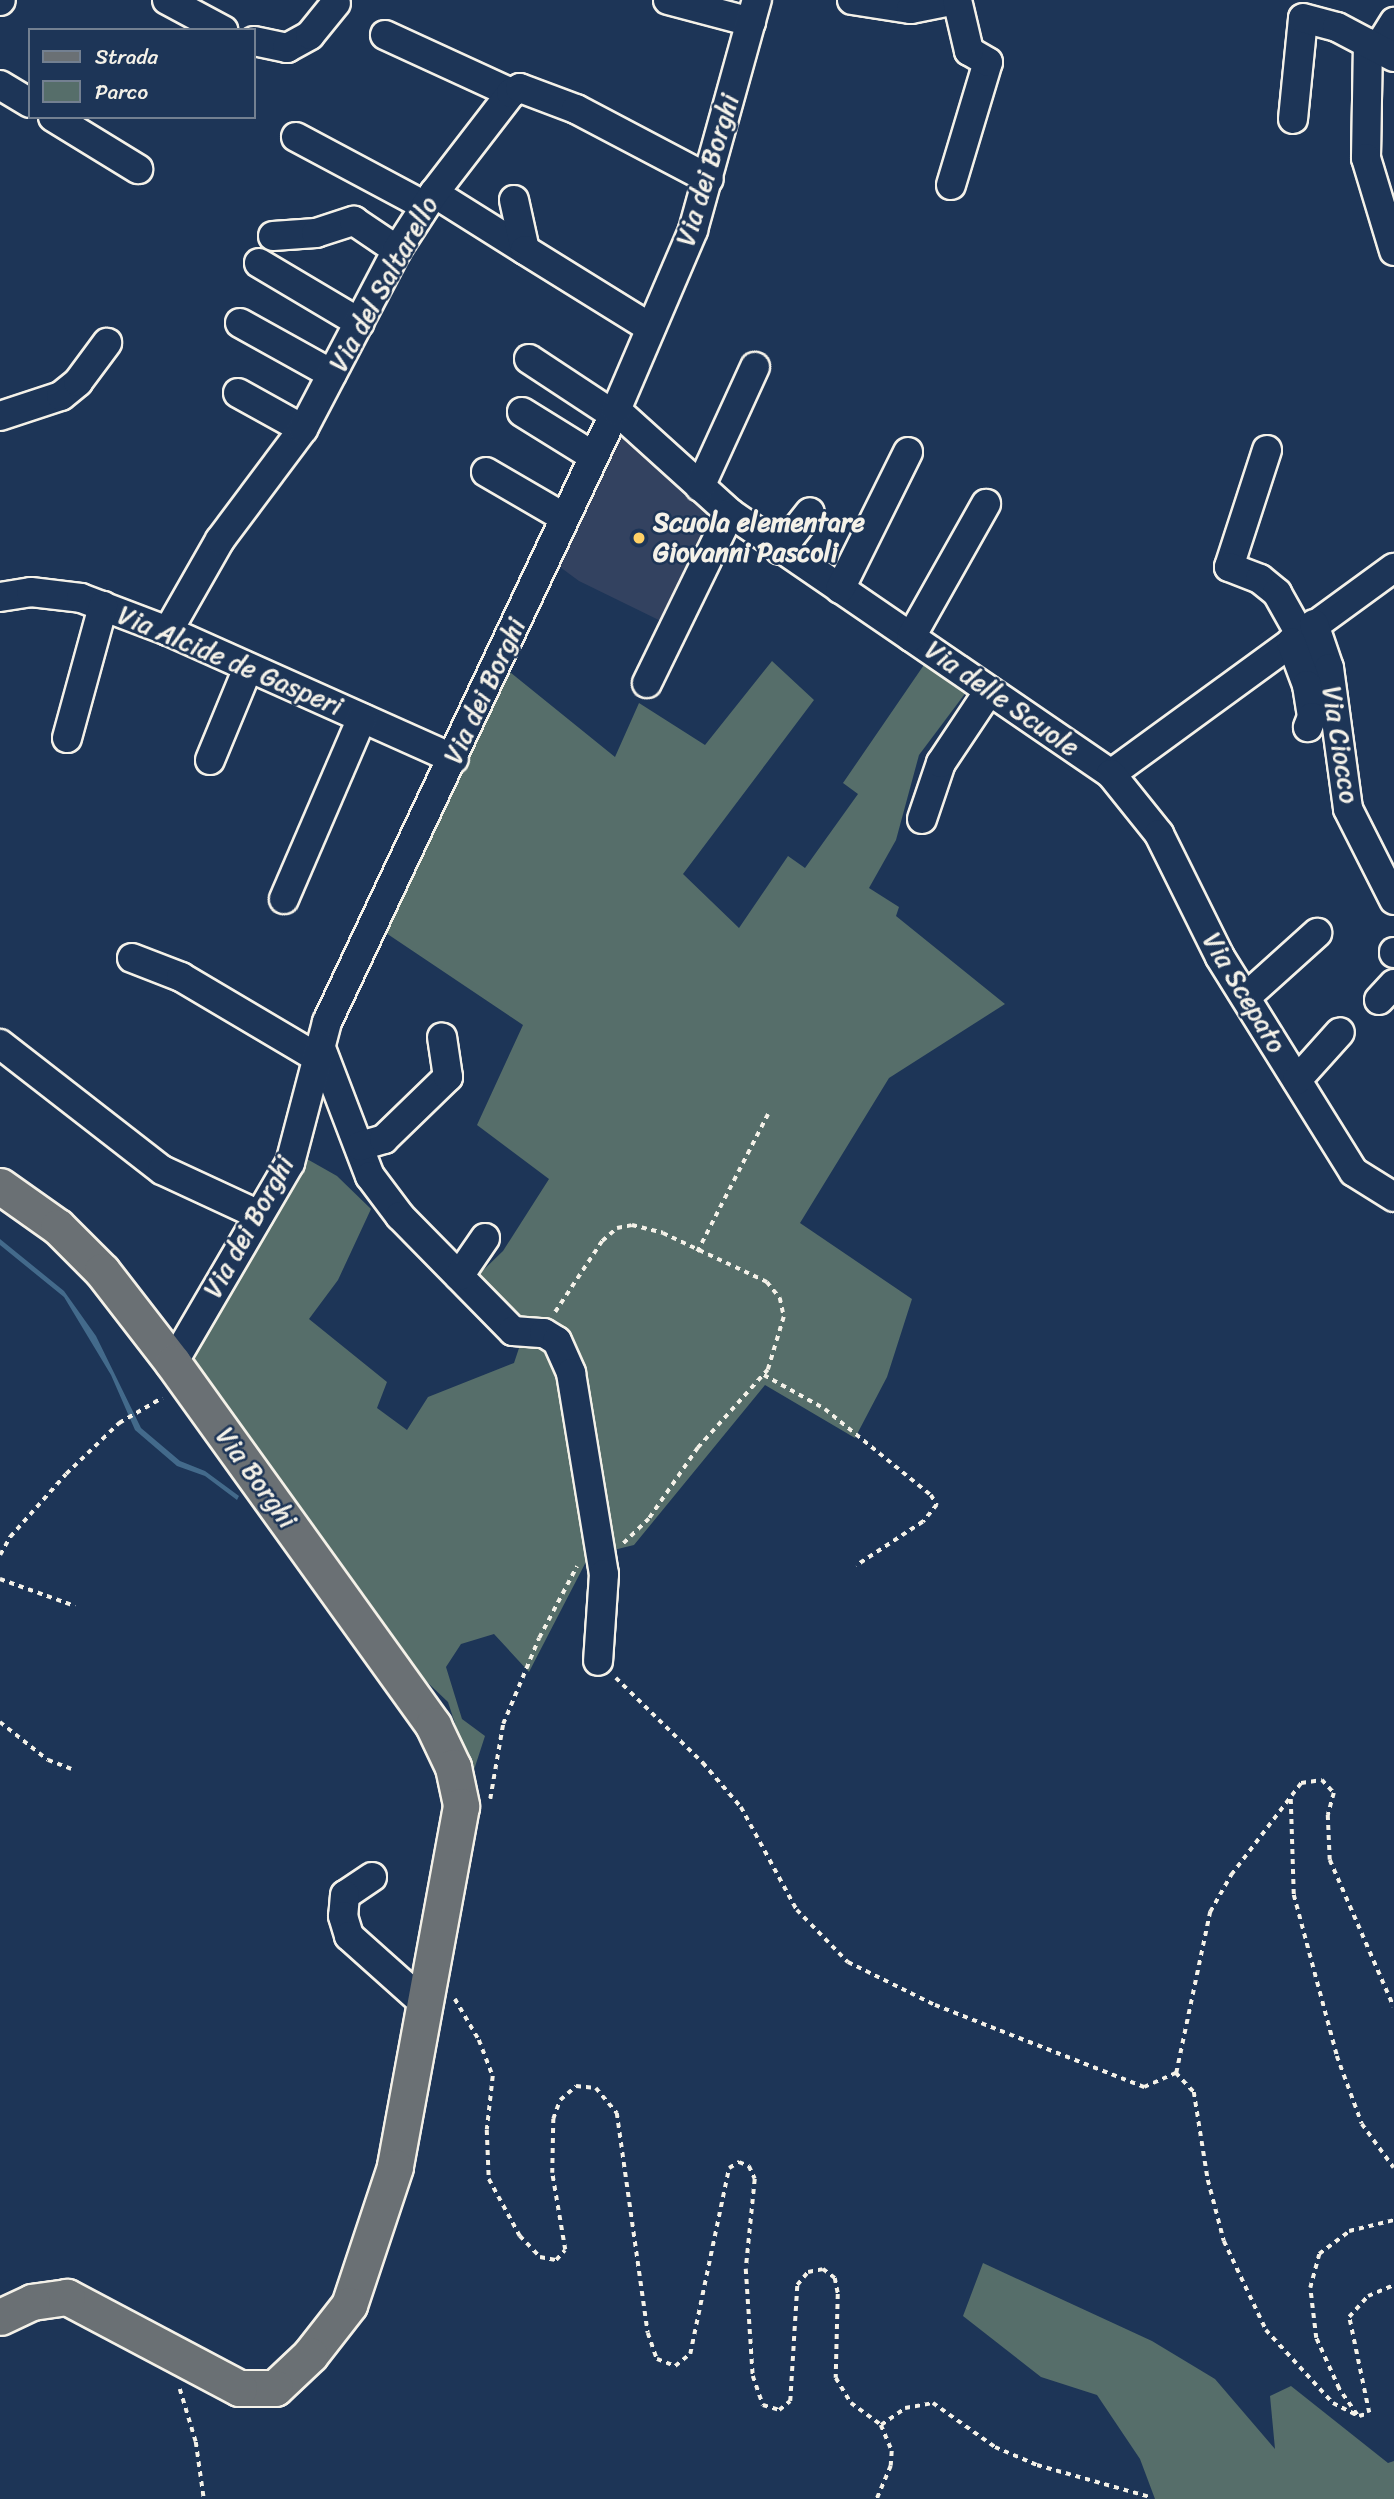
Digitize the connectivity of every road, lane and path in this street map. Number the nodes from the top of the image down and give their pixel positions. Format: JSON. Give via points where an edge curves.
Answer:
{"nodes":[{"id":1,"x":668,"y":0,"type":"edge"},
{"id":2,"x":852,"y":0,"type":"edge"},
{"id":3,"x":957,"y":0,"type":"edge"},
{"id":4,"x":336,"y":3,"type":"dead end"},
{"id":5,"x":184,"y":4,"type":"edge"},
{"id":6,"x":754,"y":11,"type":"edge"},
{"id":7,"x":1394,"y":22,"type":"edge"},
{"id":8,"x":220,"y":28,"type":"edge"},
{"id":9,"x":385,"y":35,"type":"dead end"},
{"id":10,"x":256,"y":41,"type":"edge"},
{"id":11,"x":1380,"y":49,"type":"edge"},
{"id":12,"x":0,"y":85,"type":"edge"},
{"id":13,"x":511,"y":93,"type":"junction"},
{"id":14,"x":603,"y":100,"type":"dead end"},
{"id":15,"x":28,"y":102,"type":"edge"},
{"id":16,"x":56,"y":119,"type":"edge"},
{"id":17,"x":1293,"y":119,"type":"dead end"},
{"id":18,"x":296,"y":137,"type":"dead end"},
{"id":19,"x":644,"y":145,"type":"junction"},
{"id":20,"x":138,"y":169,"type":"dead end"},
{"id":21,"x":709,"y":179,"type":"junction"},
{"id":22,"x":951,"y":185,"type":"dead end"},
{"id":23,"x":429,"y":200,"type":"junction"},
{"id":24,"x":514,"y":200,"type":"dead end"},
{"id":25,"x":273,"y":236,"type":"dead end"},
{"id":26,"x":397,"y":250,"type":"junction"},
{"id":27,"x":525,"y":250,"type":"junction"},
{"id":28,"x":1394,"y":251,"type":"edge"},
{"id":29,"x":259,"y":263,"type":"dead end"},
{"id":30,"x":240,"y":323,"type":"dead end"},
{"id":31,"x":360,"y":323,"type":"junction"},
{"id":32,"x":651,"y":328,"type":"junction"},
{"id":33,"x":107,"y":343,"type":"dead end"},
{"id":34,"x":529,"y":359,"type":"dead end"},
{"id":35,"x":755,"y":367,"type":"dead end"},
{"id":36,"x":332,"y":374,"type":"junction"},
{"id":37,"x":238,"y":393,"type":"dead end"},
{"id":38,"x":522,"y":412,"type":"dead end"},
{"id":39,"x":615,"y":412,"type":"junction"},
{"id":40,"x":0,"y":416,"type":"edge"},
{"id":41,"x":303,"y":429,"type":"junction"},
{"id":42,"x":1267,"y":450,"type":"dead end"},
{"id":43,"x":908,"y":452,"type":"dead end"},
{"id":44,"x":593,"y":456,"type":"junction"},
{"id":45,"x":485,"y":472,"type":"dead end"},
{"id":46,"x":700,"y":487,"type":"junction"},
{"id":47,"x":986,"y":504,"type":"dead end"},
{"id":48,"x":810,"y":512,"type":"dead end"},
{"id":49,"x":730,"y":513,"type":"junction"},
{"id":50,"x":565,"y":518,"type":"junction"},
{"id":51,"x":780,"y":550,"type":"junction"},
{"id":52,"x":1394,"y":568,"type":"edge"},
{"id":53,"x":840,"y":589,"type":"junction"},
{"id":54,"x":0,"y":596,"type":"edge"},
{"id":55,"x":103,"y":606,"type":"junction"},
{"id":56,"x":168,"y":631,"type":"junction"},
{"id":57,"x":1302,"y":633,"type":"junction"},
{"id":58,"x":911,"y":637,"type":"junction"},
{"id":59,"x":248,"y":668,"type":"junction"},
{"id":60,"x":647,"y":683,"type":"dead end"},
{"id":61,"x":989,"y":691,"type":"junction"},
{"id":62,"x":362,"y":718,"type":"junction"},
{"id":63,"x":1308,"y":727,"type":"dead end"},
{"id":64,"x":67,"y":738,"type":"dead end"},
{"id":65,"x":454,"y":759,"type":"junction"},
{"id":66,"x":210,"y":760,"type":"dead end"},
{"id":67,"x":1111,"y":775,"type":"junction"},
{"id":68,"x":922,"y":819,"type":"dead end"},
{"id":69,"x":284,"y":899,"type":"dead end"},
{"id":70,"x":1394,"y":900,"type":"edge"},
{"id":71,"x":1317,"y":933,"type":"dead end"},
{"id":72,"x":132,"y":958,"type":"dead end"},
{"id":73,"x":1246,"y":997,"type":"junction"},
{"id":74,"x":1339,"y":1032,"type":"dead end"},
{"id":75,"x":442,"y":1037,"type":"dead end"},
{"id":76,"x":0,"y":1044,"type":"edge"},
{"id":77,"x":319,"y":1053,"type":"junction"},
{"id":78,"x":1297,"y":1080,"type":"junction"},
{"id":79,"x":768,"y":1114,"type":"dead end"},
{"id":80,"x":360,"y":1146,"type":"junction"},
{"id":81,"x":0,"y":1186,"type":"edge"},
{"id":82,"x":1394,"y":1197,"type":"edge"},
{"id":83,"x":259,"y":1215,"type":"junction"},
{"id":84,"x":485,"y":1238,"type":"dead end"},
{"id":85,"x":697,"y":1252,"type":"junction"},
{"id":86,"x":459,"y":1276,"type":"junction"},
{"id":87,"x":538,"y":1333,"type":"junction"},
{"id":88,"x":173,"y":1363,"type":"junction"},
{"id":89,"x":763,"y":1375,"type":"junction"},
{"id":90,"x":138,"y":1410,"type":"dead end"},
{"id":91,"x":597,"y":1536,"type":"junction"},
{"id":92,"x":0,"y":1555,"type":"edge"},
{"id":93,"x":856,"y":1566,"type":"dead end"},
{"id":94,"x":0,"y":1579,"type":"edge"},
{"id":95,"x":75,"y":1606,"type":"dead end"},
{"id":96,"x":598,"y":1661,"type":"joint"},
{"id":97,"x":0,"y":1722,"type":"edge"},
{"id":98,"x":71,"y":1769,"type":"dead end"},
{"id":99,"x":1291,"y":1799,"type":"junction"},
{"id":100,"x":475,"y":1806,"type":"junction"},
{"id":101,"x":372,"y":1877,"type":"dead end"},
{"id":102,"x":432,"y":1967,"type":"junction"},
{"id":103,"x":425,"y":2004,"type":"junction"},
{"id":104,"x":1394,"y":2007,"type":"edge"},
{"id":105,"x":1176,"y":2073,"type":"junction"},
{"id":106,"x":1394,"y":2168,"type":"edge"},
{"id":107,"x":1394,"y":2220,"type":"edge"},
{"id":108,"x":1394,"y":2286,"type":"edge"},
{"id":109,"x":0,"y":2317,"type":"edge"},
{"id":110,"x":177,"y":2359,"type":"junction"},
{"id":111,"x":1359,"y":2416,"type":"junction"},
{"id":112,"x":881,"y":2425,"type":"junction"},
{"id":113,"x":1150,"y":2497,"type":"dead end"},
{"id":114,"x":204,"y":2499,"type":"edge"},
{"id":115,"x":877,"y":2499,"type":"edge"}],
"edges":[{"from":1,"to":6,"type":"street"},
{"from":2,"to":3,"type":"street","via":[[911,9]]},
{"from":3,"to":22,"type":"street","via":[[969,51],[988,62]]},
{"from":4,"to":10,"type":"street","via":[[310,35],[287,48]]},
{"from":5,"to":8,"type":"street"},
{"from":6,"to":21,"type":"street","name":"Via dei Borghi"},
{"from":7,"to":11,"type":"street"},
{"from":9,"to":13,"type":"street"},
{"from":11,"to":17,"type":"street","via":[[1303,18]]},
{"from":11,"to":28,"type":"street","via":[[1366,158]]},
{"from":12,"to":15,"type":"street"},
{"from":13,"to":19,"type":"street","via":[[520,88],[576,109]]},
{"from":13,"to":23,"type":"street","name":"Via del Saltarello"},
{"from":14,"to":19,"type":"street"},
{"from":16,"to":20,"type":"street"},
{"from":18,"to":23,"type":"street"},
{"from":19,"to":21,"type":"street"},
{"from":21,"to":32,"type":"street","name":"Via dei Borghi"},
{"from":23,"to":26,"type":"street","name":"Via del Saltarello"},
{"from":23,"to":27,"type":"street"},
{"from":24,"to":27,"type":"street"},
{"from":25,"to":26,"type":"street","via":[[316,233],[354,221]]},
{"from":26,"to":31,"type":"street","name":"Via del Saltarello"},
{"from":27,"to":32,"type":"street"},
{"from":29,"to":31,"type":"street"},
{"from":30,"to":36,"type":"street"},
{"from":31,"to":36,"type":"street","name":"Via del Saltarello"},
{"from":32,"to":39,"type":"street","name":"Via dei Borghi"},
{"from":33,"to":40,"type":"street","via":[[78,382],[61,396]]},
{"from":34,"to":39,"type":"street","name":"Via delle Scuole"},
{"from":35,"to":46,"type":"street"},
{"from":36,"to":41,"type":"street","name":"Via del Saltarello"},
{"from":37,"to":41,"type":"street"},
{"from":38,"to":44,"type":"street"},
{"from":39,"to":44,"type":"street","name":"Via dei Borghi"},
{"from":39,"to":46,"type":"street","name":"Via delle Scuole"},
{"from":41,"to":56,"type":"street","name":"Via del Saltarello","via":[[220,540]]},
{"from":42,"to":57,"type":"street","via":[[1229,567],[1260,579],[1277,593]]},
{"from":43,"to":53,"type":"street"},
{"from":44,"to":50,"type":"street","name":"Via dei Borghi"},
{"from":45,"to":50,"type":"street"},
{"from":46,"to":49,"type":"street","name":"Via delle Scuole"},
{"from":47,"to":58,"type":"street"},
{"from":48,"to":51,"type":"street"},
{"from":49,"to":51,"type":"street","name":"Via delle Scuole"},
{"from":49,"to":60,"type":"street"},
{"from":50,"to":65,"type":"street","name":"Via dei Borghi"},
{"from":51,"to":53,"type":"street","name":"Via delle Scuole"},
{"from":52,"to":57,"type":"street"},
{"from":53,"to":58,"type":"street","name":"Via delle Scuole"},
{"from":54,"to":55,"type":"street","name":"Via Alcide de Gasperi","via":[[32,592],[81,598]]},
{"from":55,"to":56,"type":"street","name":"Via Alcide de Gasperi"},
{"from":55,"to":64,"type":"street"},
{"from":56,"to":59,"type":"street","name":"Via Alcide de Gasperi"},
{"from":57,"to":63,"type":"street","via":[[1312,717]]},
{"from":57,"to":67,"type":"street"},
{"from":57,"to":70,"type":"street","name":"Via Ciocco","via":[[1329,668],[1348,809]]},
{"from":58,"to":61,"type":"street","name":"Via delle Scuole"},
{"from":59,"to":62,"type":"street","name":"Via Alcide de Gasperi"},
{"from":59,"to":66,"type":"street"},
{"from":61,"to":67,"type":"street","name":"Via delle Scuole"},
{"from":61,"to":68,"type":"street","via":[[941,763]]},
{"from":62,"to":65,"type":"street","name":"Via Alcide de Gasperi"},
{"from":62,"to":69,"type":"street"},
{"from":65,"to":77,"type":"street","name":"Via dei Borghi","via":[[327,1023]]},
{"from":67,"to":73,"type":"street","name":"Via Scepato","via":[[1159,834],[1181,885]]},
{"from":71,"to":73,"type":"street"},
{"from":72,"to":77,"type":"street","via":[[181,977]]},
{"from":73,"to":78,"type":"street","name":"Via Scepato"},
{"from":74,"to":78,"type":"street"},
{"from":75,"to":80,"type":"street","via":[[448,1077],[384,1139]]},
{"from":76,"to":83,"type":"street","via":[[162,1170]]},
{"from":77,"to":80,"type":"street"},
{"from":77,"to":83,"type":"street","name":"Via dei Borghi","via":[[290,1163]]},
{"from":78,"to":82,"type":"street","name":"Via Scepato","via":[[1354,1172]]},
{"from":79,"to":85,"type":"path"},
{"from":80,"to":86,"type":"street","via":[[370,1176],[400,1216]]},
{"from":81,"to":88,"type":"main road","name":"Via Borghi","via":[[58,1227],[102,1271]]},
{"from":83,"to":88,"type":"street","name":"Via dei Borghi"},
{"from":84,"to":86,"type":"street"},
{"from":85,"to":87,"type":"path","via":[[663,1233],[632,1224],[617,1228],[602,1241]]},
{"from":85,"to":89,"type":"path","via":[[767,1282],[780,1298],[781,1329]]},
{"from":86,"to":87,"type":"street","via":[[513,1331]]},
{"from":87,"to":91,"type":"street","via":[[557,1341],[571,1373]]},
{"from":88,"to":100,"type":"main road","name":"Via Borghi","via":[[433,1725]]},
{"from":89,"to":91,"type":"path","via":[[698,1448],[649,1519],[625,1543]]},
{"from":89,"to":93,"type":"path","via":[[825,1409],[931,1495],[937,1505],[923,1522]]},
{"from":90,"to":92,"type":"path","via":[[66,1474],[10,1537]]},
{"from":91,"to":96,"type":"street","via":[[605,1607]]},
{"from":91,"to":100,"type":"path","via":[[539,1638]]},
{"from":94,"to":95,"type":"path"},
{"from":96,"to":105,"type":"path","via":[[704,1763],[741,1807],[797,1910],[848,1962],[935,2005],[1144,2087]]},
{"from":97,"to":98,"type":"path","via":[[48,1760]]},
{"from":99,"to":104,"type":"path","via":[[1301,1783],[1322,1780],[1334,1793],[1327,1826],[1330,1860]]},
{"from":99,"to":105,"type":"path","via":[[1231,1875],[1210,1912]]},
{"from":99,"to":106,"type":"path","via":[[1294,1895],[1337,2056],[1362,2124]]},
{"from":100,"to":102,"type":"main road"},
{"from":101,"to":103,"type":"street","via":[[345,1895],[343,1916],[349,1936]]},
{"from":102,"to":103,"type":"main road"},
{"from":102,"to":112,"type":"path","via":[[479,2040],[493,2076],[487,2130],[489,2179],[520,2236],[540,2258],[555,2260],[565,2250],[552,2173],[553,2119],[560,2100],[576,2086],[596,2088],[617,2113],[624,2138],[648,2333],[657,2359],[675,2365],[690,2354],[729,2168],[739,2162],[749,2166],[755,2179],[747,2269],[753,2376],[763,2405],[779,2410],[790,2401],[797,2285],[808,2272],[823,2269],[835,2278],[838,2294],[836,2378],[852,2403]]},
{"from":103,"to":110,"type":"main road","via":[[396,2167],[349,2305],[310,2355],[275,2388],[239,2388]]},
{"from":105,"to":111,"type":"path","via":[[1194,2092],[1208,2180],[1224,2241],[1266,2330],[1332,2403]]},
{"from":107,"to":111,"type":"path","via":[[1349,2231],[1319,2255],[1310,2288],[1316,2338],[1339,2389]]},
{"from":108,"to":111,"type":"path","via":[[1368,2296],[1349,2317],[1369,2413]]},
{"from":109,"to":110,"type":"main road","via":[[32,2302],[67,2297]]},
{"from":110,"to":114,"type":"path"},
{"from":112,"to":113,"type":"path","via":[[905,2408],[933,2403],[995,2447],[1037,2465]]},
{"from":112,"to":115,"type":"path","via":[[892,2451],[891,2466]]}]}
